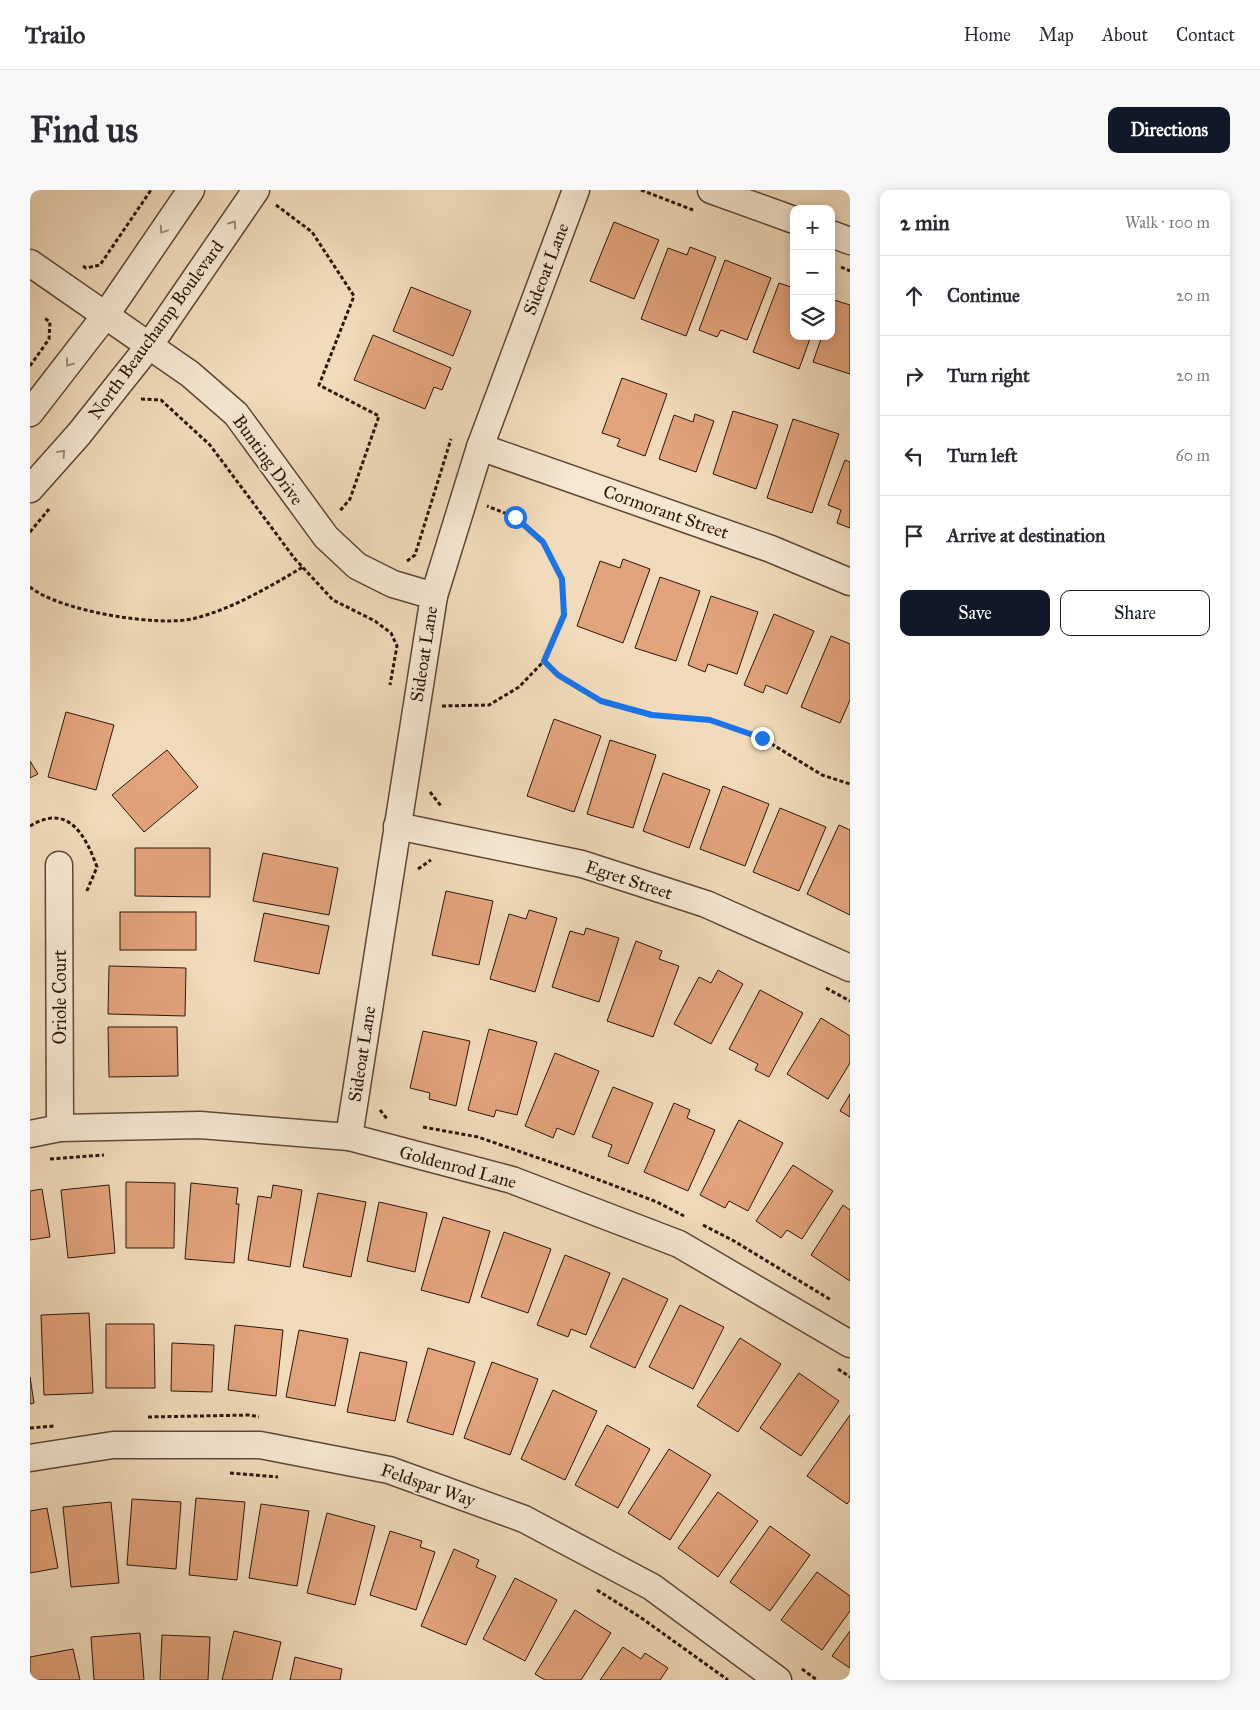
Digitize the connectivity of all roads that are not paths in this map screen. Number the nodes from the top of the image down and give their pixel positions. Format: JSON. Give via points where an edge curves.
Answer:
{"nodes":[{"id":1,"x":191,"y":190,"type":"edge"},
{"id":2,"x":576,"y":190,"type":"edge"},
{"id":3,"x":711,"y":190,"type":"edge"},
{"id":4,"x":269,"y":200,"type":"edge"},
{"id":5,"x":790,"y":219,"type":"edge"},
{"id":6,"x":835,"y":235,"type":"edge"},
{"id":7,"x":850,"y":241,"type":"edge"},
{"id":8,"x":30,"y":263,"type":"edge"},
{"id":9,"x":105,"y":316,"type":"junction"},
{"id":10,"x":149,"y":346,"type":"junction"},
{"id":11,"x":30,"y":413,"type":"edge"},
{"id":12,"x":480,"y":447,"type":"junction"},
{"id":13,"x":30,"y":489,"type":"edge"},
{"id":14,"x":850,"y":582,"type":"edge"},
{"id":15,"x":434,"y":596,"type":"junction"},
{"id":16,"x":397,"y":826,"type":"junction"},
{"id":17,"x":59,"y":865,"type":"dead end"},
{"id":18,"x":850,"y":968,"type":"edge"},
{"id":19,"x":60,"y":1128,"type":"junction"},
{"id":20,"x":30,"y":1134,"type":"edge"},
{"id":21,"x":349,"y":1138,"type":"junction"},
{"id":22,"x":850,"y":1344,"type":"edge"},
{"id":23,"x":30,"y":1458,"type":"edge"},
{"id":24,"x":778,"y":1680,"type":"edge"}],
"edges":[{"from":1,"to":9,"type":"street","one_way":true},
{"from":2,"to":12,"type":"street","name":"Sideoat Lane"},
{"from":3,"to":5,"type":"street"},
{"from":10,"to":4,"type":"street","name":"North Beauchamp Boulevard","one_way":true},
{"from":6,"to":7,"type":"street"},
{"from":8,"to":9,"type":"street","name":"Bunting Drive"},
{"from":9,"to":10,"type":"street","name":"Bunting Drive"},
{"from":9,"to":11,"type":"street","one_way":true},
{"from":13,"to":10,"type":"street","name":"North Beauchamp Boulevard","one_way":true},
{"from":10,"to":15,"type":"street","name":"Bunting Drive","via":[[190,374],[236,414],[326,537],[357,566],[392,584]]},
{"from":12,"to":14,"type":"street","name":"Cormorant Street","via":[[771,549]]},
{"from":12,"to":15,"type":"street","name":"Sideoat Lane"},
{"from":15,"to":16,"type":"street","name":"Sideoat Lane"},
{"from":16,"to":18,"type":"street","name":"Egret Street","via":[[582,864],[706,904]]},
{"from":16,"to":21,"type":"street","name":"Sideoat Lane"},
{"from":17,"to":19,"type":"street","name":"Oriole Court"},
{"from":19,"to":20,"type":"street","name":"Goldenrod Lane"},
{"from":19,"to":21,"type":"street","name":"Goldenrod Lane","via":[[200,1125]]},
{"from":21,"to":22,"type":"street","name":"Goldenrod Lane","via":[[512,1180],[679,1244]]},
{"from":23,"to":24,"type":"street","name":"Feldspar Way","via":[[114,1445],[260,1445],[389,1470],[524,1519],[652,1586]]}]}
